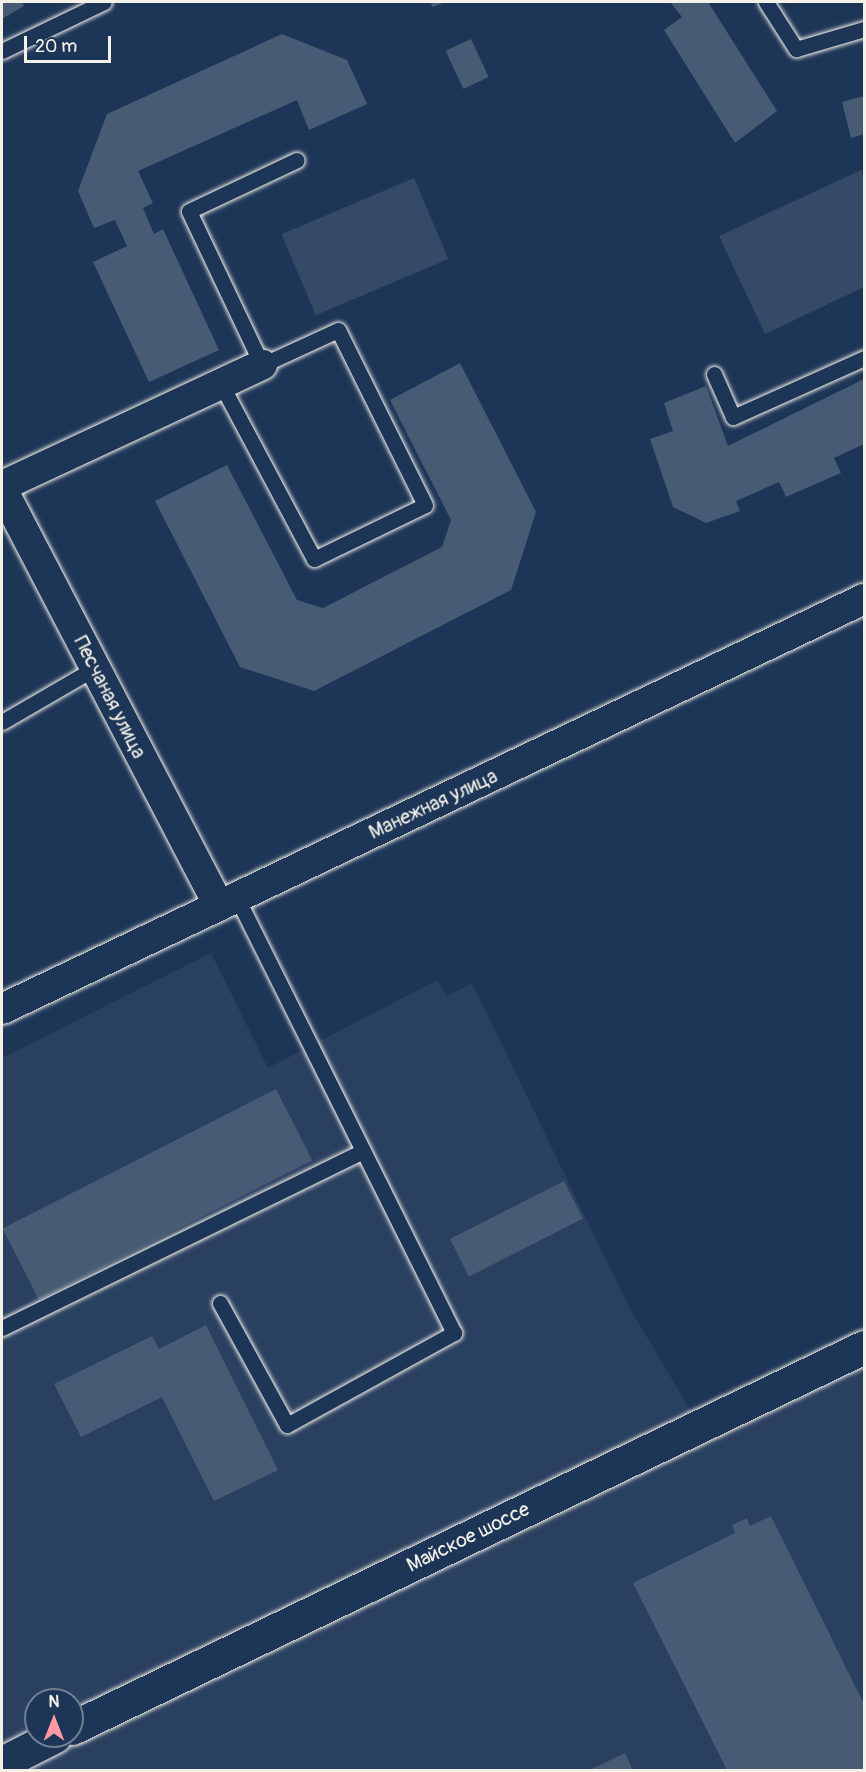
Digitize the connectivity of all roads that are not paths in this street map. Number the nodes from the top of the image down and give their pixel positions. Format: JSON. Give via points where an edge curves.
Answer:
{"nodes":[{"id":1,"x":104,"y":2,"type":"edge"},
{"id":2,"x":766,"y":2,"type":"edge"},
{"id":3,"x":864,"y":29,"type":"edge"},
{"id":4,"x":2,"y":51,"type":"edge"},
{"id":5,"x":297,"y":160,"type":"dead end"},
{"id":6,"x":864,"y":358,"type":"edge"},
{"id":7,"x":262,"y":365,"type":"junction"},
{"id":8,"x":714,"y":374,"type":"dead end"},
{"id":9,"x":221,"y":384,"type":"junction"},
{"id":10,"x":2,"y":487,"type":"edge"},
{"id":11,"x":864,"y":599,"type":"edge"},
{"id":12,"x":95,"y":668,"type":"junction"},
{"id":13,"x":5,"y":719,"type":"edge"},
{"id":14,"x":228,"y":902,"type":"junction"},
{"id":15,"x":2,"y":1009,"type":"edge"},
{"id":16,"x":363,"y":1151,"type":"junction"},
{"id":17,"x":220,"y":1303,"type":"dead end"},
{"id":18,"x":2,"y":1328,"type":"edge"},
{"id":19,"x":864,"y":1347,"type":"edge"},
{"id":20,"x":84,"y":1722,"type":"edge"},
{"id":21,"x":31,"y":1748,"type":"edge"},
{"id":22,"x":2,"y":1763,"type":"edge"}],
"edges":[{"from":1,"to":4,"type":"lane"},
{"from":2,"to":3,"type":"lane","via":[[796,49]]},
{"from":5,"to":7,"type":"lane","via":[[189,211]]},
{"from":6,"to":8,"type":"lane","via":[[733,417]]},
{"from":7,"to":9,"type":"street"},
{"from":7,"to":9,"type":"lane","via":[[338,330],[425,505],[314,559]]},
{"from":9,"to":10,"type":"street"},
{"from":10,"to":12,"type":"street","name":"Песчаная улица"},
{"from":11,"to":14,"type":"street","name":"Манежная улица"},
{"from":12,"to":13,"type":"lane"},
{"from":12,"to":14,"type":"street","name":"Песчаная улица"},
{"from":14,"to":15,"type":"street","name":"Манежная улица"},
{"from":14,"to":16,"type":"lane"},
{"from":16,"to":17,"type":"lane","via":[[454,1333],[287,1425]]},
{"from":16,"to":18,"type":"lane"},
{"from":19,"to":20,"type":"street","name":"Майское шоссе"},
{"from":21,"to":22,"type":"street"}]}
